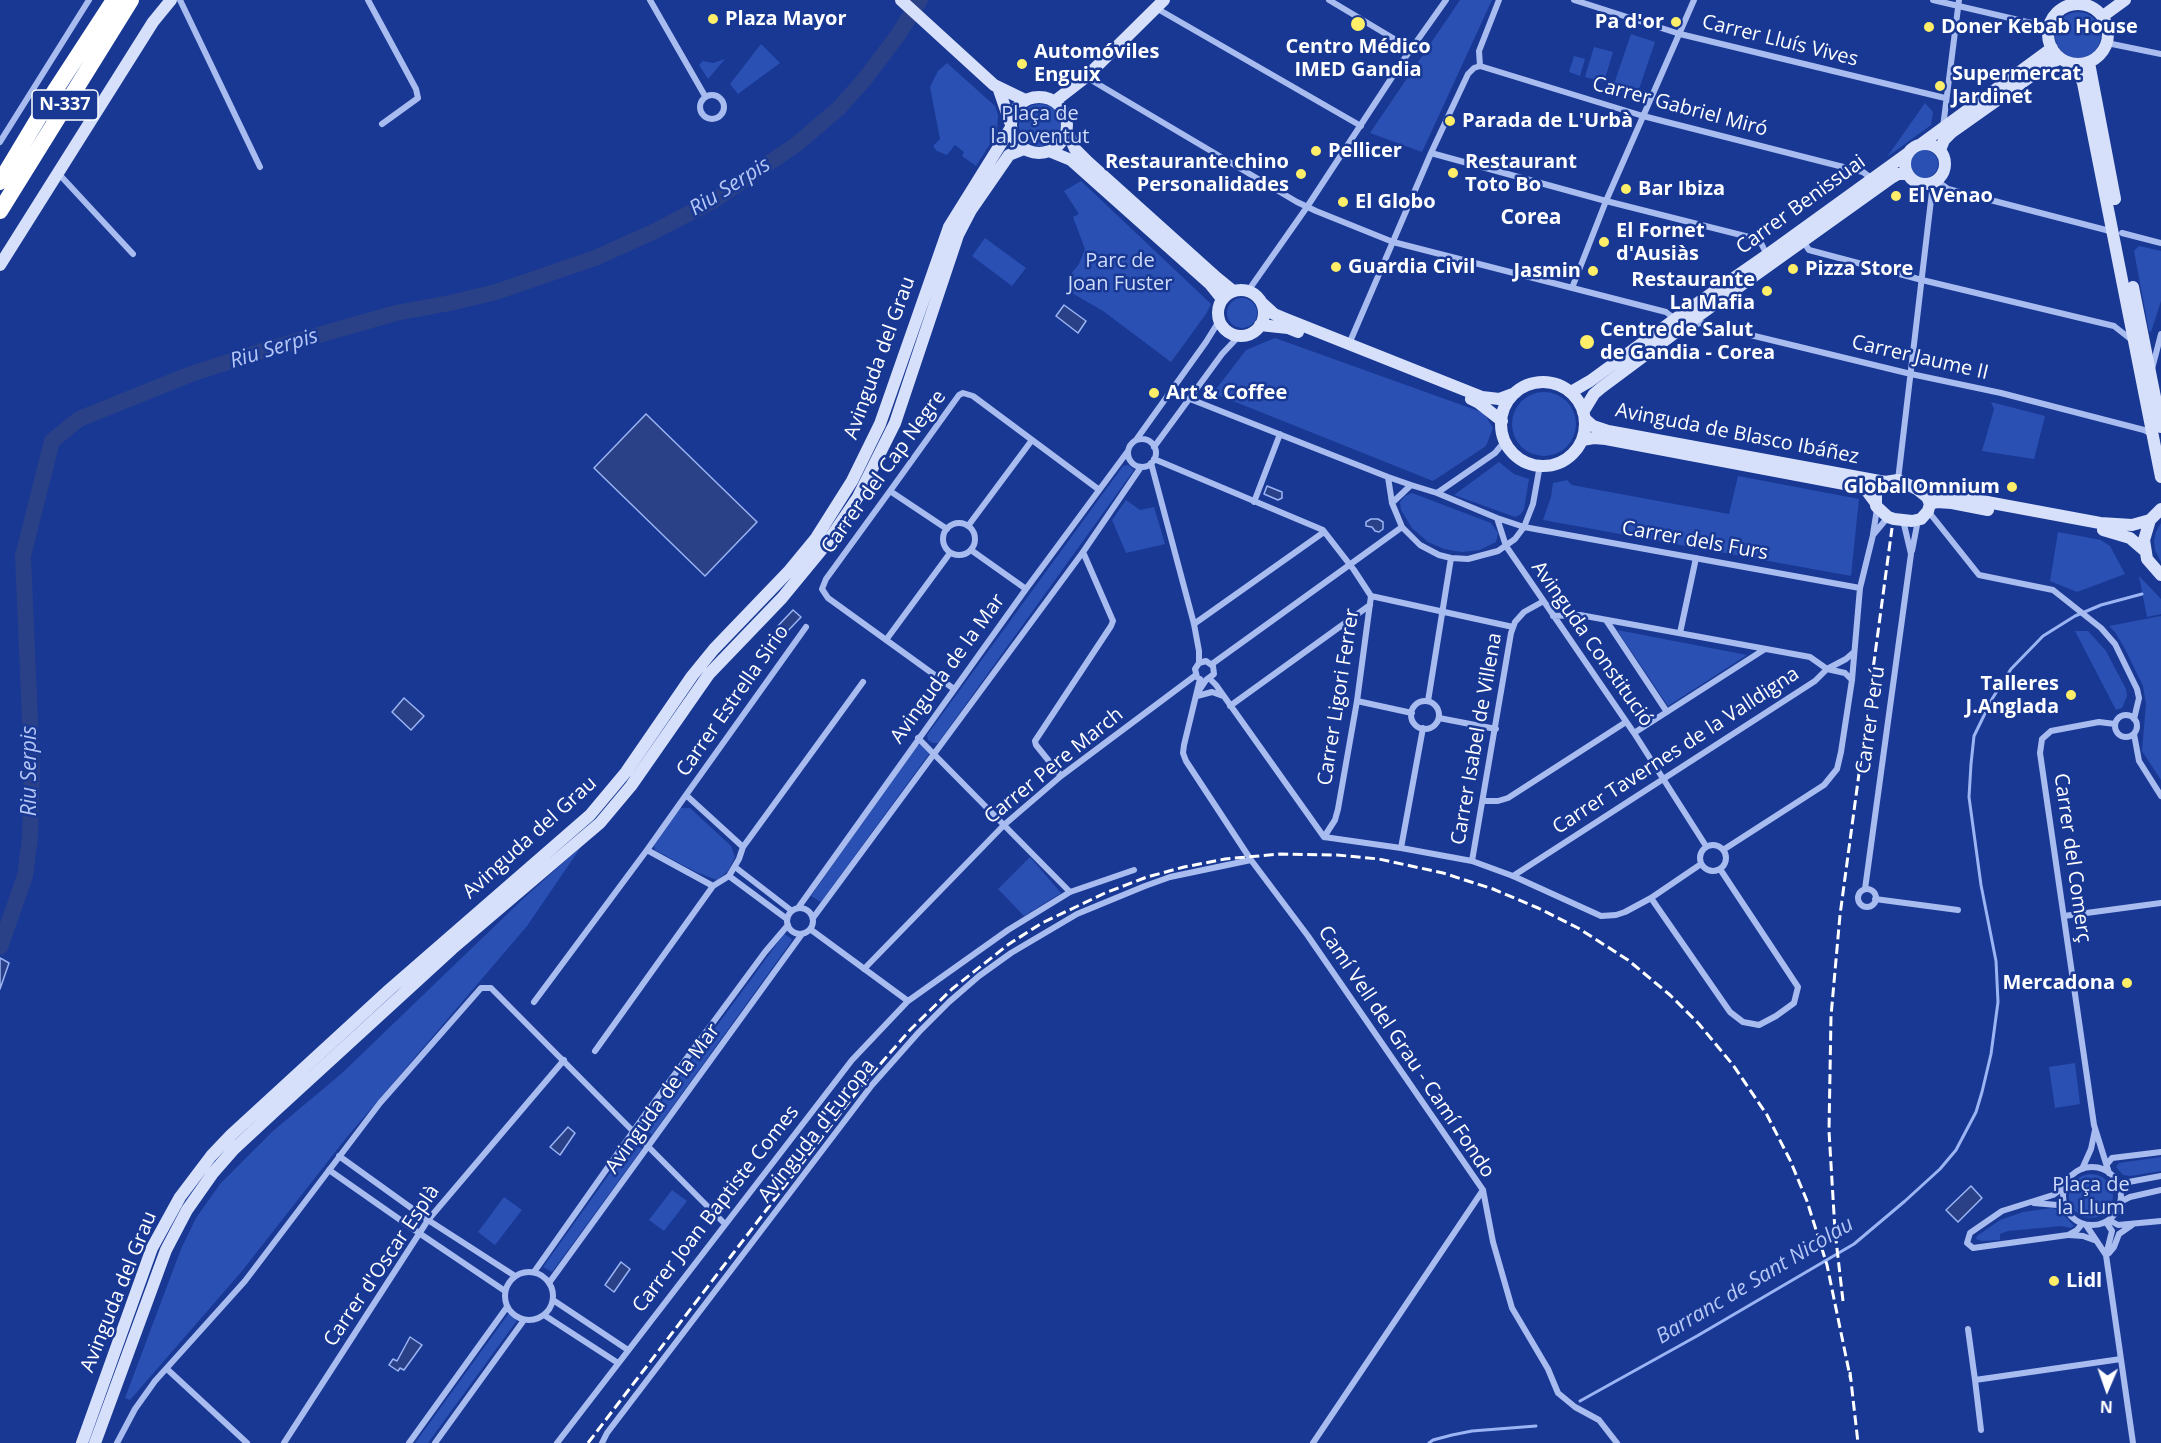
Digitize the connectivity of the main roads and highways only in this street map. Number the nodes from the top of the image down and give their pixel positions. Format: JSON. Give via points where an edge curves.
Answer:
{"nodes":[{"id":1,"x":114,"y":0,"type":"edge"},
{"id":2,"x":131,"y":0,"type":"edge"},
{"id":3,"x":171,"y":0,"type":"edge"},
{"id":4,"x":901,"y":0,"type":"edge"},
{"id":5,"x":2126,"y":0,"type":"edge"},
{"id":6,"x":2070,"y":3,"type":"edge"},
{"id":7,"x":1160,"y":4,"type":"edge"},
{"id":8,"x":2103,"y":16,"type":"junction"},
{"id":9,"x":2056,"y":53,"type":"junction"},
{"id":10,"x":2089,"y":63,"type":"junction"},
{"id":11,"x":2075,"y":64,"type":"junction"},
{"id":12,"x":998,"y":87,"type":"junction"},
{"id":13,"x":1024,"y":100,"type":"junction"},
{"id":14,"x":1055,"y":101,"type":"junction"},
{"id":15,"x":1010,"y":126,"type":"junction"},
{"id":16,"x":1067,"y":131,"type":"junction"},
{"id":17,"x":1921,"y":144,"type":"junction"},
{"id":18,"x":1024,"y":149,"type":"junction"},
{"id":19,"x":1940,"y":150,"type":"junction"},
{"id":20,"x":1049,"y":152,"type":"junction"},
{"id":21,"x":1908,"y":153,"type":"junction"},
{"id":22,"x":1907,"y":174,"type":"junction"},
{"id":23,"x":0,"y":182,"type":"edge"},
{"id":24,"x":0,"y":212,"type":"edge"},
{"id":25,"x":2118,"y":234,"type":"junction"},
{"id":26,"x":0,"y":265,"type":"edge"},
{"id":27,"x":1233,"y":291,"type":"junction"},
{"id":28,"x":1222,"y":299,"type":"junction"},
{"id":29,"x":1262,"y":303,"type":"junction"},
{"id":30,"x":1260,"y":325,"type":"junction"},
{"id":31,"x":1677,"y":325,"type":"junction"},
{"id":32,"x":1571,"y":392,"type":"junction"},
{"id":33,"x":1515,"y":393,"type":"junction"},
{"id":34,"x":1584,"y":415,"type":"junction"},
{"id":35,"x":1502,"y":421,"type":"junction"},
{"id":36,"x":2157,"y":431,"type":"edge"},
{"id":37,"x":1582,"y":440,"type":"junction"},
{"id":38,"x":2161,"y":477,"type":"edge"},
{"id":39,"x":1885,"y":482,"type":"junction"},
{"id":40,"x":1917,"y":489,"type":"junction"},
{"id":41,"x":1876,"y":505,"type":"junction"},
{"id":42,"x":2160,"y":507,"type":"edge"},
{"id":43,"x":1929,"y":508,"type":"junction"},
{"id":44,"x":2150,"y":520,"type":"junction"},
{"id":45,"x":2145,"y":551,"type":"junction"},
{"id":46,"x":2161,"y":575,"type":"edge"},
{"id":47,"x":82,"y":1443,"type":"edge"},
{"id":48,"x":95,"y":1443,"type":"edge"}],
"edges":[{"from":1,"to":23,"type":"highway","number":"N-337"},
{"from":2,"to":24,"type":"highway","number":"N-337"},
{"from":3,"to":26,"type":"main road","via":[[153,22]]},
{"from":4,"to":12,"type":"main road"},
{"from":5,"to":8,"type":"main road"},
{"from":6,"to":8,"type":"main road","via":[[2091,7]]},
{"from":6,"to":9,"type":"main road","via":[[2050,24],[2048,32]]},
{"from":7,"to":14,"type":"main road","via":[[1086,77]]},
{"from":8,"to":10,"type":"main road","via":[[2108,29],[2107,43]]},
{"from":9,"to":11,"type":"main road"},
{"from":9,"to":17,"type":"main road"},
{"from":9,"to":19,"type":"main road","via":[[2041,69],[1952,132]]},
{"from":10,"to":11,"type":"main road"},
{"from":10,"to":25,"type":"main road"},
{"from":11,"to":25,"type":"main road","via":[[2083,83]]},
{"from":12,"to":13,"type":"main road"},
{"from":12,"to":15,"type":"main road"},
{"from":13,"to":14,"type":"main road","via":[[1040,96]]},
{"from":13,"to":15,"type":"main road","via":[[1017,106]]},
{"from":14,"to":16,"type":"main road","via":[[1066,117]]},
{"from":15,"to":18,"type":"main road","via":[[1013,138]]},
{"from":15,"to":47,"type":"main road","name":"Avinguda del Grau","via":[[949,227],[880,424],[841,501],[816,538],[692,676],[597,807],[353,1023],[204,1164],[180,1197],[153,1248]]},
{"from":16,"to":20,"type":"main road"},
{"from":16,"to":27,"type":"main road","via":[[1075,149],[1088,162]]},
{"from":17,"to":19,"type":"main road"},
{"from":17,"to":21,"type":"main road"},
{"from":18,"to":20,"type":"main road"},
{"from":18,"to":48,"type":"main road","name":"Avinguda del Grau","via":[[1009,155],[958,235],[895,423],[858,497],[824,547],[709,674],[631,786],[600,823],[453,949],[268,1117],[213,1173],[166,1250]]},
{"from":19,"to":22,"type":"main road","via":[[1945,166],[1935,182],[1921,184]]},
{"from":20,"to":28,"type":"main road","via":[[1071,160]]},
{"from":21,"to":22,"type":"main road","via":[[1904,163]]},
{"from":21,"to":31,"type":"main road","name":"Carrer Benissuai"},
{"from":22,"to":31,"type":"main road","name":"Carrer Benissuai","via":[[1891,178]]},
{"from":25,"to":36,"type":"main road","via":[[2135,343]]},
{"from":25,"to":36,"type":"main road","via":[[2151,372]]},
{"from":27,"to":28,"type":"main road"},
{"from":27,"to":29,"type":"main road","via":[[1254,293]]},
{"from":28,"to":30,"type":"main road","via":[[1218,305],[1219,321],[1227,332],[1239,336]]},
{"from":29,"to":30,"type":"main road"},
{"from":29,"to":33,"type":"main road","via":[[1274,314],[1482,397],[1498,399]]},
{"from":30,"to":35,"type":"main road","via":[[1288,328],[1393,368],[1479,403]]},
{"from":31,"to":32,"type":"main road","name":"Carrer Benissuai"},
{"from":31,"to":34,"type":"main road","name":"Carrer Benissuai","via":[[1594,394]]},
{"from":32,"to":33,"type":"main road","via":[[1544,382]]},
{"from":32,"to":34,"type":"main road"},
{"from":33,"to":35,"type":"main road"},
{"from":34,"to":37,"type":"main road"},
{"from":34,"to":39,"type":"main road","name":"Avinguda de Blasco Ibáñez","via":[[1593,426],[1608,430]]},
{"from":35,"to":37,"type":"main road","via":[[1505,441],[1519,458],[1529,463],[1565,460]]},
{"from":36,"to":38,"type":"main road"},
{"from":37,"to":41,"type":"main road","name":"Avinguda de Blasco Ibáñez","via":[[1606,439],[1855,486],[1866,490]]},
{"from":39,"to":40,"type":"main road","via":[[1898,480]]},
{"from":39,"to":41,"type":"main road","via":[[1877,490]]},
{"from":40,"to":43,"type":"main road","via":[[1927,497]]},
{"from":40,"to":44,"type":"main road","via":[[2100,523],[2132,525]]},
{"from":41,"to":43,"type":"main road","via":[[1888,517],[1903,520],[1918,520]]},
{"from":42,"to":44,"type":"main road"},
{"from":43,"to":45,"type":"main road","via":[[1937,502],[1958,504],[2108,531],[2130,538]]},
{"from":44,"to":45,"type":"main road"},
{"from":45,"to":46,"type":"main road","via":[[2151,566]]}]}
